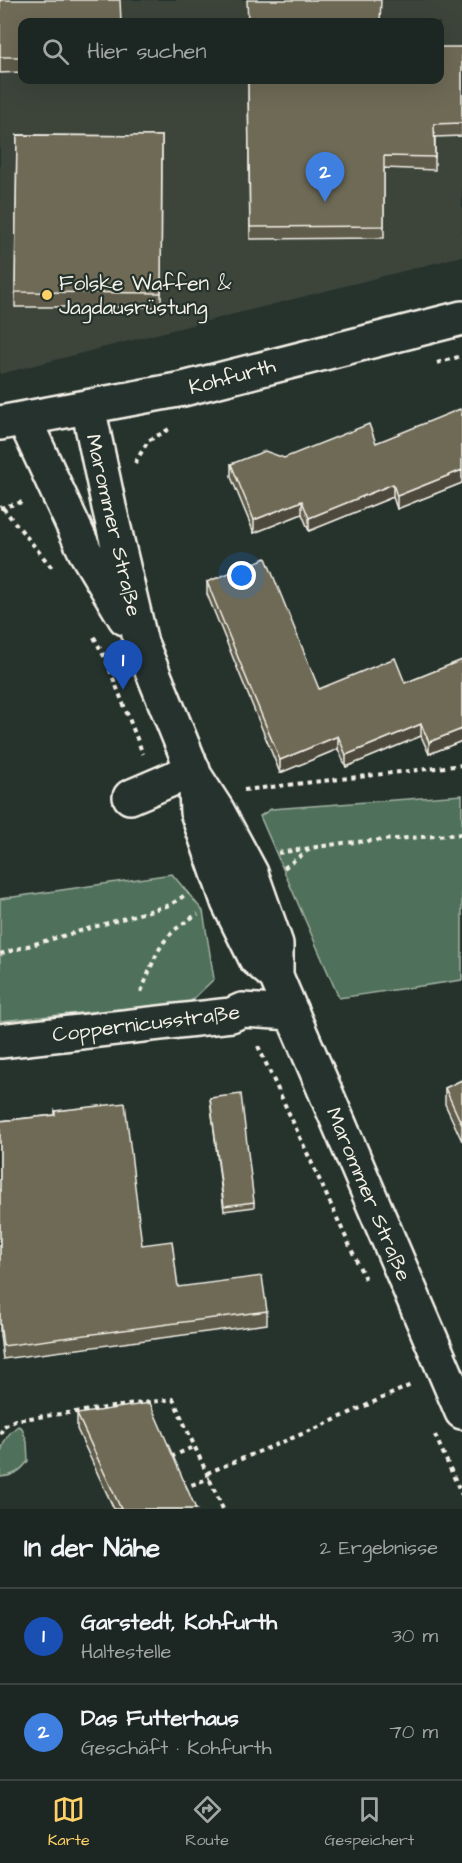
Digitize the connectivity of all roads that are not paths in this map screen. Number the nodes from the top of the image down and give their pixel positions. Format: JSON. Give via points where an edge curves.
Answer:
{"nodes":[{"id":1,"x":462,"y":318,"type":"edge"},
{"id":2,"x":88,"y":407,"type":"junction"},
{"id":3,"x":12,"y":421,"type":"edge"},
{"id":4,"x":141,"y":643,"type":"junction"},
{"id":5,"x":194,"y":773,"type":"junction"},
{"id":6,"x":143,"y":792,"type":"road end"},
{"id":7,"x":292,"y":1013,"type":"junction"},
{"id":8,"x":0,"y":1041,"type":"edge"},
{"id":9,"x":462,"y":1412,"type":"edge"}],
"edges":[{"from":1,"to":2,"type":"street","name":"Kohfurth","via":[[183,389]]},
{"from":2,"to":3,"type":"street","name":"Kohfurth"},
{"from":2,"to":4,"type":"street","name":"Marommer Straße"},
{"from":3,"to":4,"type":"street","name":"Marommer Straße"},
{"from":4,"to":5,"type":"street","name":"Marommer Straße"},
{"from":5,"to":6,"type":"street"},
{"from":5,"to":7,"type":"street","name":"Marommer Straße","via":[[251,873],[276,944],[276,976]]},
{"from":7,"to":8,"type":"street","name":"Coppernicusstraße","via":[[242,1010],[231,1015]]},
{"from":7,"to":9,"type":"street","name":"Marommer Straße"}]}
